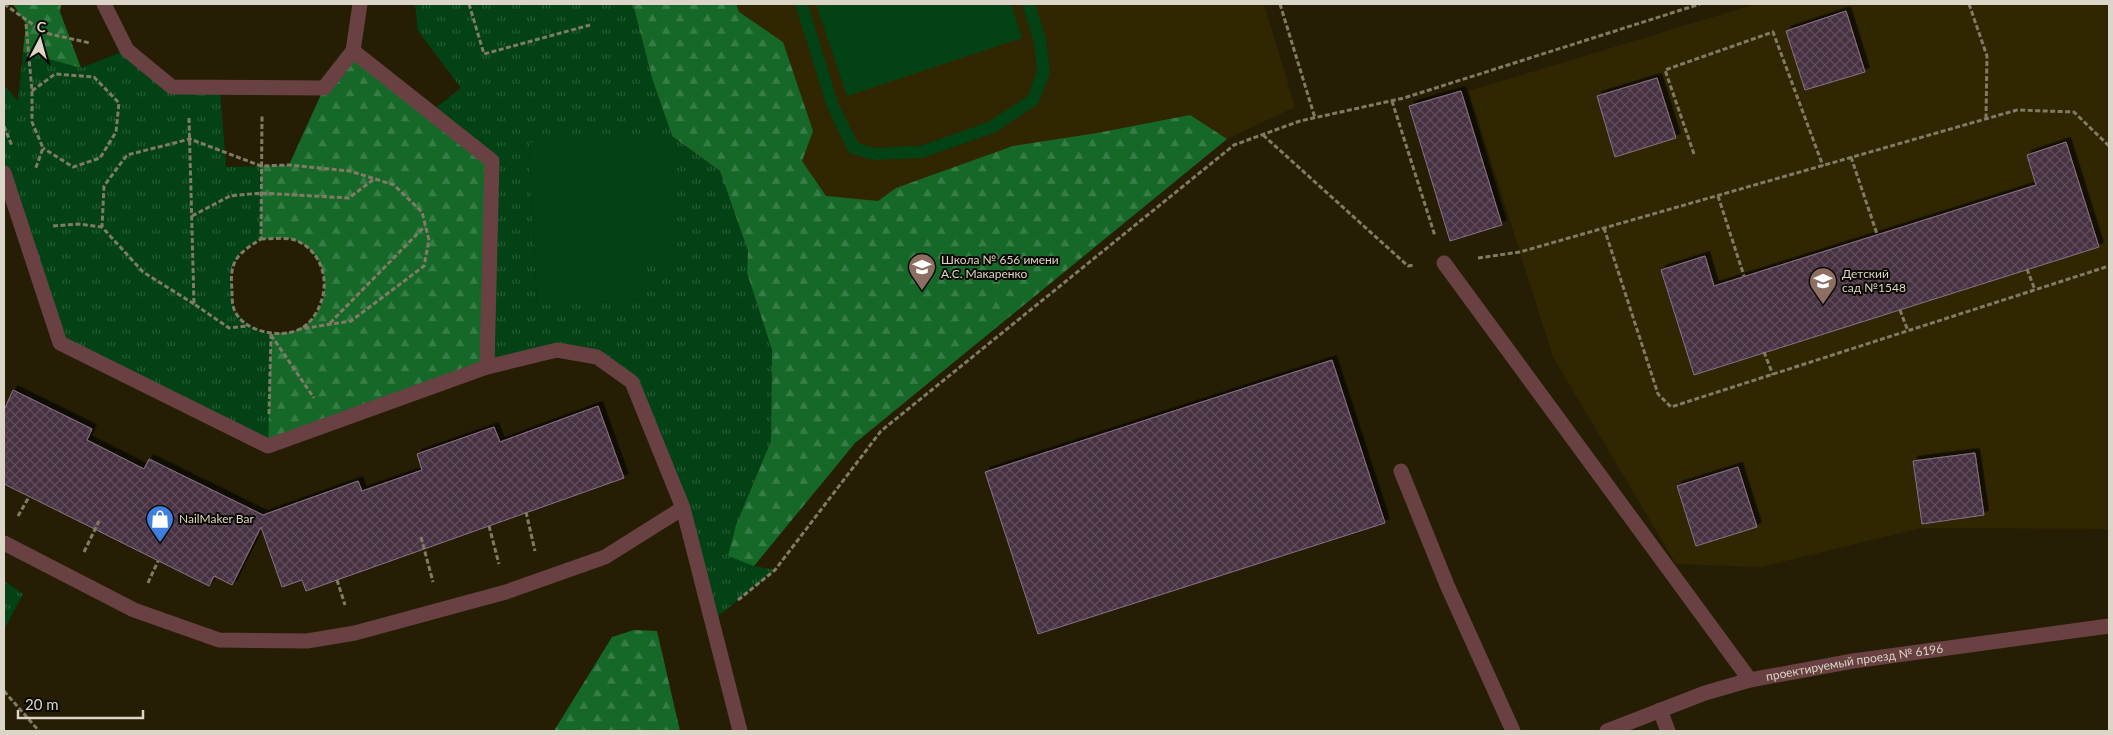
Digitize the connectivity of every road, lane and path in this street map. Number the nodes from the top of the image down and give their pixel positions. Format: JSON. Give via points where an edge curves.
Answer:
{"nodes":[{"id":1,"x":4,"y":4,"type":"edge"},
{"id":2,"x":104,"y":4,"type":"edge"},
{"id":3,"x":360,"y":4,"type":"edge"},
{"id":4,"x":469,"y":4,"type":"edge"},
{"id":5,"x":1280,"y":4,"type":"edge"},
{"id":6,"x":1700,"y":4,"type":"edge"},
{"id":7,"x":1969,"y":4,"type":"edge"},
{"id":8,"x":26,"y":24,"type":"dead end"},
{"id":9,"x":590,"y":25,"type":"dead end"},
{"id":10,"x":128,"y":50,"type":"junction"},
{"id":11,"x":353,"y":51,"type":"junction"},
{"id":12,"x":188,"y":87,"type":"junction"},
{"id":13,"x":263,"y":88,"type":"junction"},
{"id":14,"x":32,"y":91,"type":"junction"},
{"id":15,"x":1392,"y":101,"type":"junction"},
{"id":16,"x":1315,"y":118,"type":"junction"},
{"id":17,"x":1986,"y":118,"type":"junction"},
{"id":18,"x":1263,"y":135,"type":"junction"},
{"id":19,"x":190,"y":139,"type":"junction"},
{"id":20,"x":2109,"y":146,"type":"edge"},
{"id":21,"x":43,"y":148,"type":"junction"},
{"id":22,"x":1694,"y":154,"type":"dead end"},
{"id":23,"x":1851,"y":158,"type":"junction"},
{"id":24,"x":261,"y":166,"type":"junction"},
{"id":25,"x":1823,"y":166,"type":"junction"},
{"id":26,"x":34,"y":171,"type":"dead end"},
{"id":27,"x":4,"y":173,"type":"edge"},
{"id":28,"x":374,"y":178,"type":"junction"},
{"id":29,"x":261,"y":192,"type":"junction"},
{"id":30,"x":1718,"y":196,"type":"junction"},
{"id":31,"x":192,"y":216,"type":"junction"},
{"id":32,"x":426,"y":225,"type":"junction"},
{"id":33,"x":1604,"y":228,"type":"junction"},
{"id":34,"x":1877,"y":234,"type":"dead end"},
{"id":35,"x":261,"y":239,"type":"junction"},
{"id":36,"x":1444,"y":263,"type":"junction"},
{"id":37,"x":2109,"y":266,"type":"edge"},
{"id":38,"x":2027,"y":269,"type":"dead end"},
{"id":39,"x":1744,"y":276,"type":"dead end"},
{"id":40,"x":2035,"y":290,"type":"junction"},
{"id":41,"x":194,"y":304,"type":"junction"},
{"id":42,"x":1900,"y":310,"type":"dead end"},
{"id":43,"x":329,"y":324,"type":"junction"},
{"id":44,"x":249,"y":326,"type":"junction"},
{"id":45,"x":300,"y":329,"type":"junction"},
{"id":46,"x":1908,"y":331,"type":"junction"},
{"id":47,"x":271,"y":334,"type":"junction"},
{"id":48,"x":1764,"y":352,"type":"dead end"},
{"id":49,"x":487,"y":368,"type":"junction"},
{"id":50,"x":1773,"y":375,"type":"junction"},
{"id":51,"x":332,"y":423,"type":"junction"},
{"id":52,"x":268,"y":446,"type":"junction"},
{"id":53,"x":1401,"y":471,"type":"dead end"},
{"id":54,"x":683,"y":508,"type":"junction"},
{"id":55,"x":526,"y":512,"type":"dead end"},
{"id":56,"x":489,"y":526,"type":"dead end"},
{"id":57,"x":421,"y":537,"type":"dead end"},
{"id":58,"x":4,"y":543,"type":"edge"},
{"id":59,"x":542,"y":579,"type":"junction"},
{"id":60,"x":506,"y":592,"type":"junction"},
{"id":61,"x":441,"y":609,"type":"junction"},
{"id":62,"x":712,"y":621,"type":"junction"},
{"id":63,"x":2109,"y":626,"type":"edge"},
{"id":64,"x":1750,"y":680,"type":"junction"},
{"id":65,"x":4,"y":691,"type":"edge"},
{"id":66,"x":1660,"y":710,"type":"junction"},
{"id":67,"x":39,"y":731,"type":"edge"},
{"id":68,"x":740,"y":731,"type":"edge"},
{"id":69,"x":1513,"y":731,"type":"edge"},
{"id":70,"x":1607,"y":731,"type":"edge"},
{"id":71,"x":1668,"y":731,"type":"edge"}],
"edges":[{"from":1,"to":10,"type":"path","via":[[45,33]]},
{"from":2,"to":10,"type":"street"},
{"from":3,"to":11,"type":"street"},
{"from":4,"to":9,"type":"path","via":[[484,54]]},
{"from":5,"to":16,"type":"path"},
{"from":6,"to":15,"type":"path"},
{"from":7,"to":17,"type":"path","via":[[1987,56]]},
{"from":8,"to":14,"type":"path"},
{"from":10,"to":12,"type":"street","via":[[172,87]]},
{"from":11,"to":13,"type":"street","via":[[324,88]]},
{"from":11,"to":49,"type":"street","via":[[492,161]]},
{"from":12,"to":13,"type":"street"},
{"from":12,"to":19,"type":"path"},
{"from":13,"to":24,"type":"path"},
{"from":14,"to":21,"type":"path","via":[[32,122]]},
{"from":14,"to":21,"type":"path","via":[[55,74],[94,77],[119,103],[116,132],[100,158],[74,167]]},
{"from":15,"to":16,"type":"path"},
{"from":15,"to":36,"type":"path"},
{"from":16,"to":18,"type":"path"},
{"from":17,"to":20,"type":"path","via":[[2017,110],[2074,112]]},
{"from":17,"to":23,"type":"path"},
{"from":18,"to":36,"type":"path","via":[[1408,266]]},
{"from":18,"to":62,"type":"path","via":[[1234,145],[881,431],[775,570]]},
{"from":19,"to":24,"type":"path"},
{"from":19,"to":31,"type":"path"},
{"from":19,"to":41,"type":"path","via":[[127,155],[104,186],[102,227],[143,272]]},
{"from":21,"to":26,"type":"path"},
{"from":22,"to":25,"type":"path","via":[[1665,70],[1773,32]]},
{"from":23,"to":25,"type":"path"},
{"from":23,"to":34,"type":"path"},
{"from":24,"to":28,"type":"path","via":[[288,165],[350,171]]},
{"from":24,"to":29,"type":"path"},
{"from":25,"to":30,"type":"path"},
{"from":27,"to":52,"type":"street","via":[[60,343]]},
{"from":28,"to":29,"type":"path","via":[[349,198]]},
{"from":28,"to":32,"type":"path","via":[[394,185],[422,212]]},
{"from":29,"to":31,"type":"path","via":[[230,196]]},
{"from":29,"to":35,"type":"path"},
{"from":30,"to":33,"type":"path"},
{"from":30,"to":39,"type":"path"},
{"from":31,"to":41,"type":"path"},
{"from":32,"to":43,"type":"path"},
{"from":32,"to":43,"type":"path","via":[[429,240],[424,266],[351,321]]},
{"from":33,"to":36,"type":"path","via":[[1520,252]]},
{"from":33,"to":50,"type":"path","via":[[1658,394],[1671,407]]},
{"from":35,"to":44,"type":"path","via":[[241,251],[230,272],[234,310]]},
{"from":35,"to":45,"type":"path","via":[[294,239],[312,251],[322,265],[326,286],[319,310]]},
{"from":36,"to":64,"type":"street"},
{"from":37,"to":40,"type":"path"},
{"from":38,"to":40,"type":"path"},
{"from":40,"to":46,"type":"path"},
{"from":41,"to":44,"type":"path","via":[[229,328]]},
{"from":42,"to":46,"type":"path"},
{"from":43,"to":45,"type":"path"},
{"from":44,"to":47,"type":"path"},
{"from":45,"to":47,"type":"path"},
{"from":46,"to":50,"type":"path"},
{"from":47,"to":51,"type":"path"},
{"from":47,"to":52,"type":"path"},
{"from":48,"to":50,"type":"path"},
{"from":49,"to":51,"type":"street"},
{"from":49,"to":54,"type":"street","via":[[557,350],[596,357],[632,382]]},
{"from":51,"to":52,"type":"street"},
{"from":53,"to":69,"type":"street"},
{"from":54,"to":59,"type":"street","via":[[605,557]]},
{"from":54,"to":62,"type":"street"},
{"from":55,"to":59,"type":"path"},
{"from":56,"to":60,"type":"path"},
{"from":57,"to":61,"type":"path"},
{"from":58,"to":61,"type":"street","via":[[134,610],[219,640],[307,641],[355,633]]},
{"from":59,"to":60,"type":"street"},
{"from":60,"to":61,"type":"street"},
{"from":62,"to":68,"type":"street"},
{"from":63,"to":64,"type":"street","name":"проектируемый проезд № 6196","via":[[1853,661]]},
{"from":64,"to":66,"type":"street","name":"проектируемый проезд № 6196"},
{"from":65,"to":67,"type":"path"},
{"from":66,"to":70,"type":"street","name":"проектируемый проезд № 6196"},
{"from":66,"to":71,"type":"street"}]}
